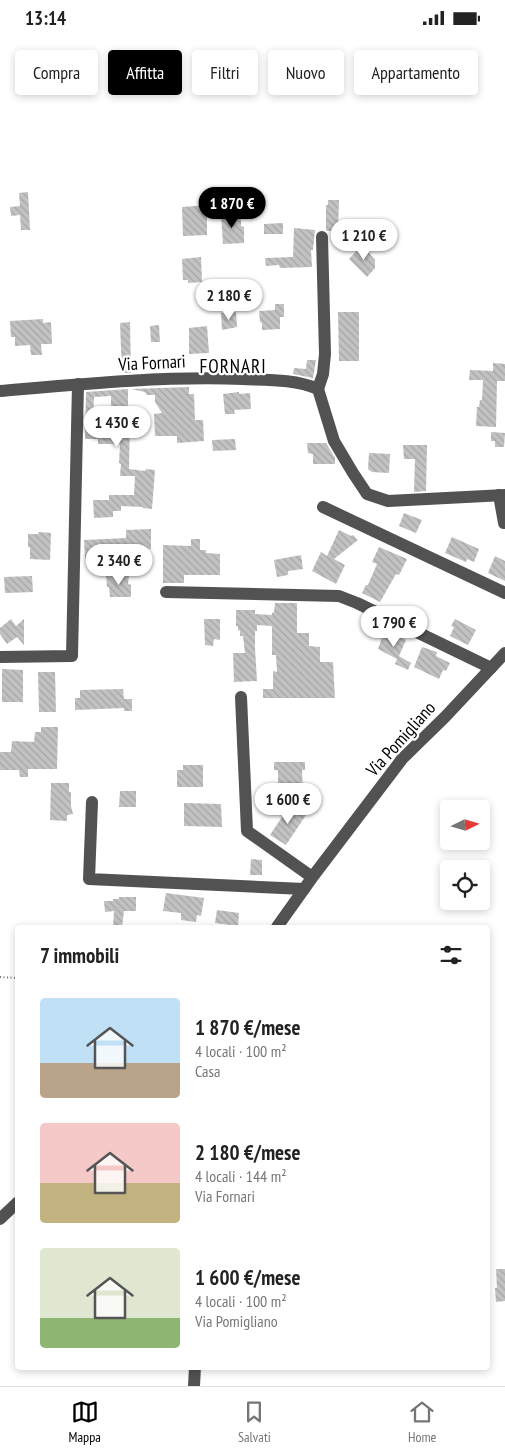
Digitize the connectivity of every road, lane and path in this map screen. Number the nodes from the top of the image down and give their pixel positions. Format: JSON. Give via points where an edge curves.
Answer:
{"nodes":[{"id":1,"x":322,"y":237,"type":"dead end"},
{"id":2,"x":78,"y":384,"type":"junction"},
{"id":3,"x":318,"y":389,"type":"junction"},
{"id":4,"x":0,"y":391,"type":"edge"},
{"id":5,"x":502,"y":495,"type":"edge"},
{"id":6,"x":323,"y":507,"type":"dead end"},
{"id":7,"x":505,"y":523,"type":"edge"},
{"id":8,"x":166,"y":592,"type":"dead end"},
{"id":9,"x":505,"y":593,"type":"edge"},
{"id":10,"x":505,"y":653,"type":"edge"},
{"id":11,"x":0,"y":657,"type":"edge"},
{"id":12,"x":491,"y":668,"type":"junction"},
{"id":13,"x":241,"y":697,"type":"dead end"},
{"id":14,"x":92,"y":802,"type":"dead end"},
{"id":15,"x":312,"y":877,"type":"junction"},
{"id":16,"x":304,"y":889,"type":"junction"},
{"id":17,"x":277,"y":925,"type":"edge"},
{"id":18,"x":0,"y":977,"type":"edge"},
{"id":19,"x":15,"y":978,"type":"edge"},
{"id":20,"x":15,"y":1205,"type":"edge"},
{"id":21,"x":0,"y":1219,"type":"edge"},
{"id":22,"x":195,"y":1370,"type":"edge"},
{"id":23,"x":194,"y":1386,"type":"edge"}],
"edges":[{"from":1,"to":3,"type":"street","via":[[325,354]]},
{"from":2,"to":3,"type":"street","name":"Via Fornari","via":[[212,378],[272,380],[307,384]]},
{"from":2,"to":4,"type":"street","name":"Via Fornari"},
{"from":2,"to":11,"type":"street","via":[[72,656]]},
{"from":3,"to":5,"type":"street","via":[[334,441],[367,495],[388,501]]},
{"from":5,"to":7,"type":"street"},
{"from":6,"to":9,"type":"street"},
{"from":8,"to":12,"type":"street","via":[[339,596]]},
{"from":10,"to":12,"type":"street","name":"Via Pomigliano"},
{"from":12,"to":15,"type":"street","name":"Via Pomigliano","via":[[402,759]]},
{"from":13,"to":15,"type":"street","via":[[247,831]]},
{"from":14,"to":16,"type":"street","via":[[89,879]]},
{"from":15,"to":16,"type":"street","name":"Via Pomigliano"},
{"from":16,"to":17,"type":"street","name":"Via Pomigliano"},
{"from":18,"to":19,"type":"path"},
{"from":20,"to":21,"type":"street"},
{"from":22,"to":23,"type":"street"}]}
